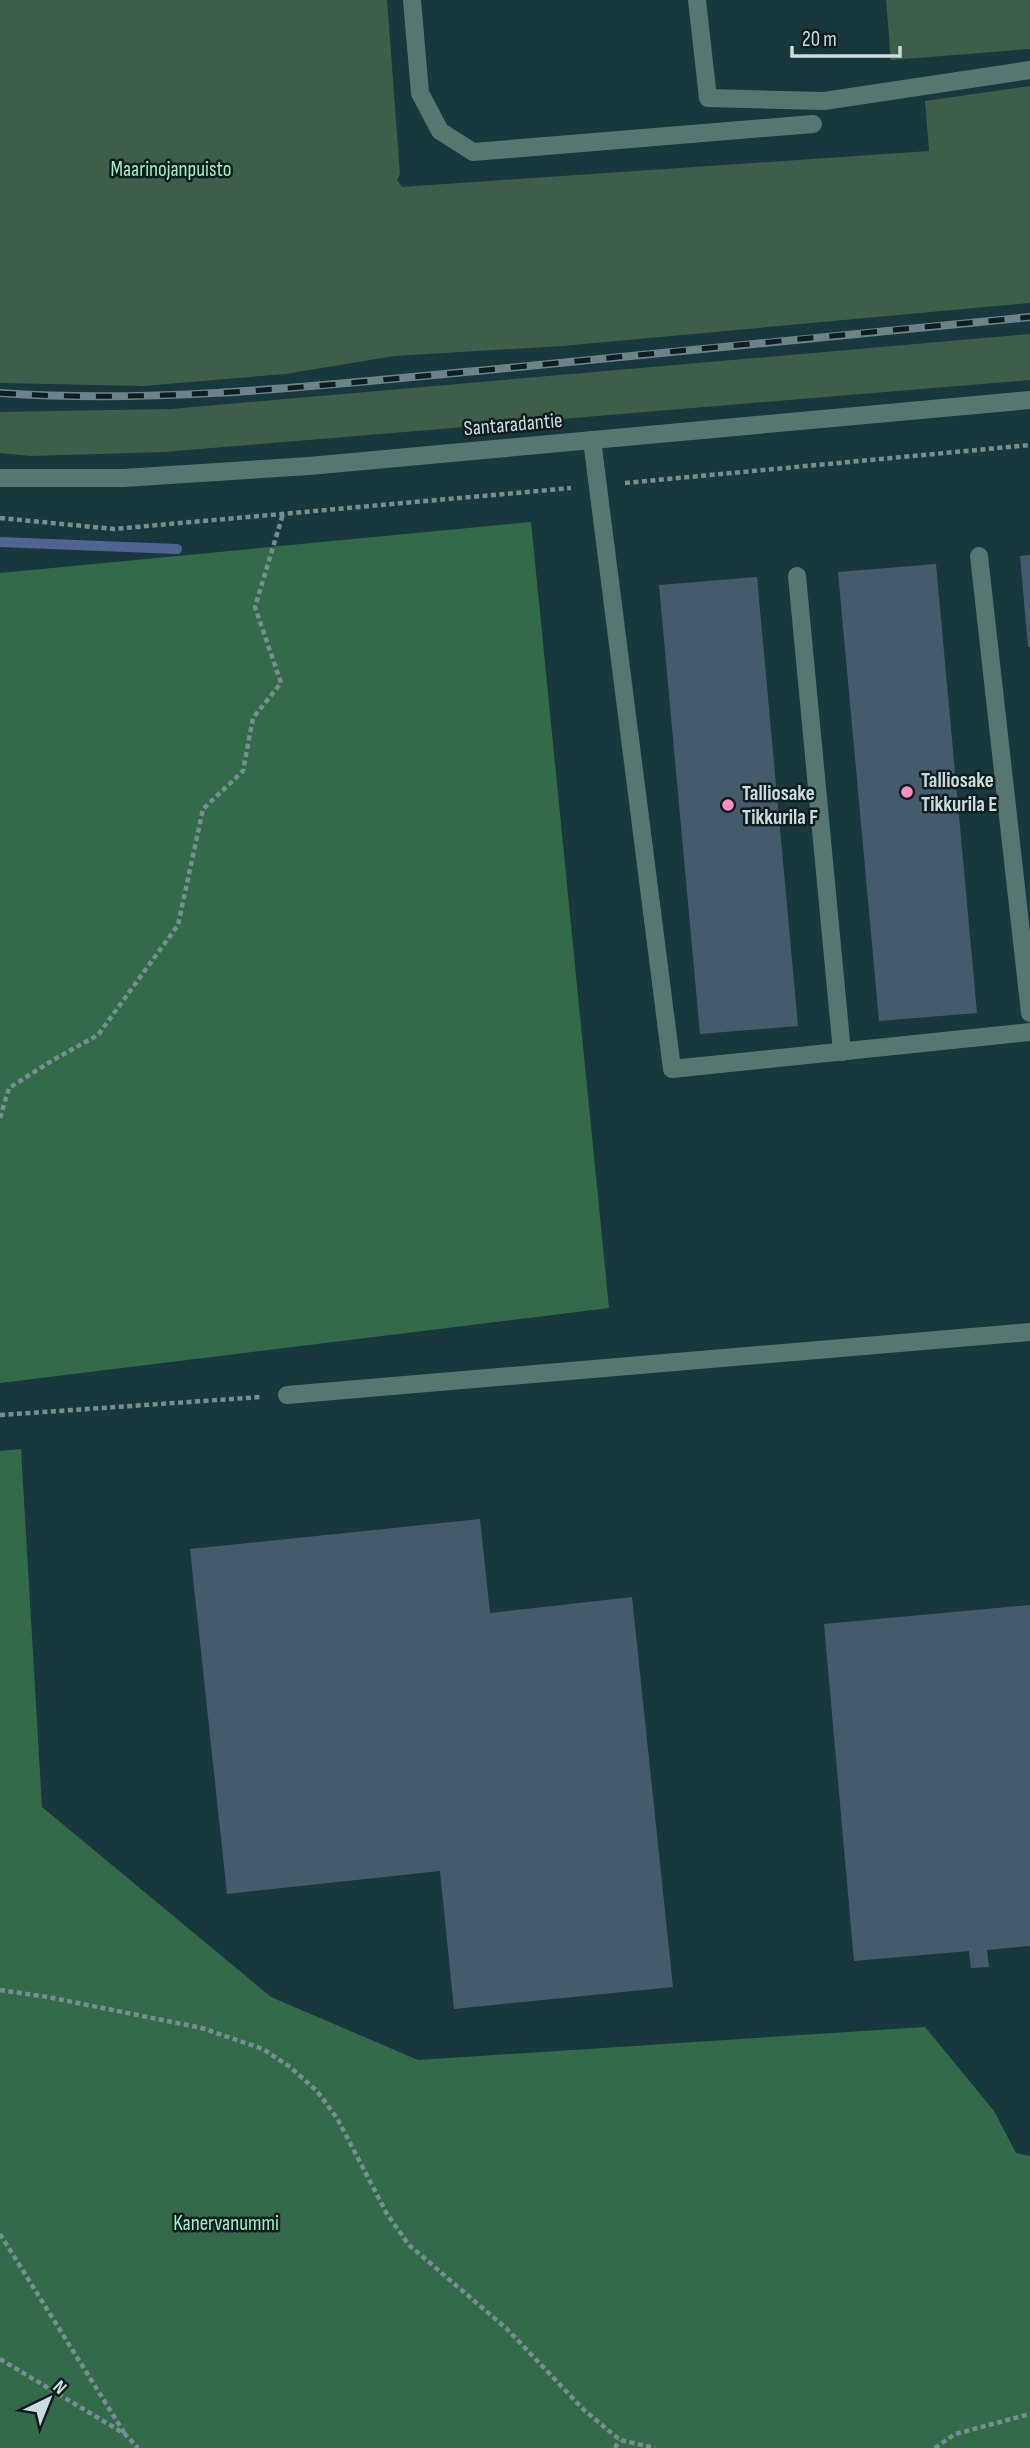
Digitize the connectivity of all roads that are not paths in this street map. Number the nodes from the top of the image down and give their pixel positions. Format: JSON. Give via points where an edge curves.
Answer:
{"nodes":[{"id":1,"x":412,"y":0,"type":"edge"},
{"id":2,"x":697,"y":0,"type":"edge"},
{"id":3,"x":1030,"y":69,"type":"edge"},
{"id":4,"x":813,"y":124,"type":"dead end"},
{"id":5,"x":1030,"y":400,"type":"edge"},
{"id":6,"x":593,"y":440,"type":"junction"},
{"id":7,"x":0,"y":478,"type":"edge"},
{"id":8,"x":979,"y":556,"type":"dead end"},
{"id":9,"x":797,"y":576,"type":"dead end"},
{"id":10,"x":1030,"y":1013,"type":"edge"},
{"id":11,"x":1030,"y":1032,"type":"edge"},
{"id":12,"x":842,"y":1052,"type":"junction"},
{"id":13,"x":1030,"y":1332,"type":"edge"},
{"id":14,"x":287,"y":1395,"type":"road end"}],
"edges":[{"from":1,"to":4,"type":"street","via":[[421,93],[440,131],[473,152]]},
{"from":2,"to":3,"type":"street","via":[[708,98],[824,101]]},
{"from":5,"to":6,"type":"street","name":"Santaradantie"},
{"from":6,"to":7,"type":"street","name":"Santaradantie","via":[[123,478]]},
{"from":6,"to":12,"type":"street","via":[[672,1069]]},
{"from":8,"to":10,"type":"street"},
{"from":9,"to":12,"type":"street"},
{"from":11,"to":12,"type":"street"},
{"from":13,"to":14,"type":"street"}]}
